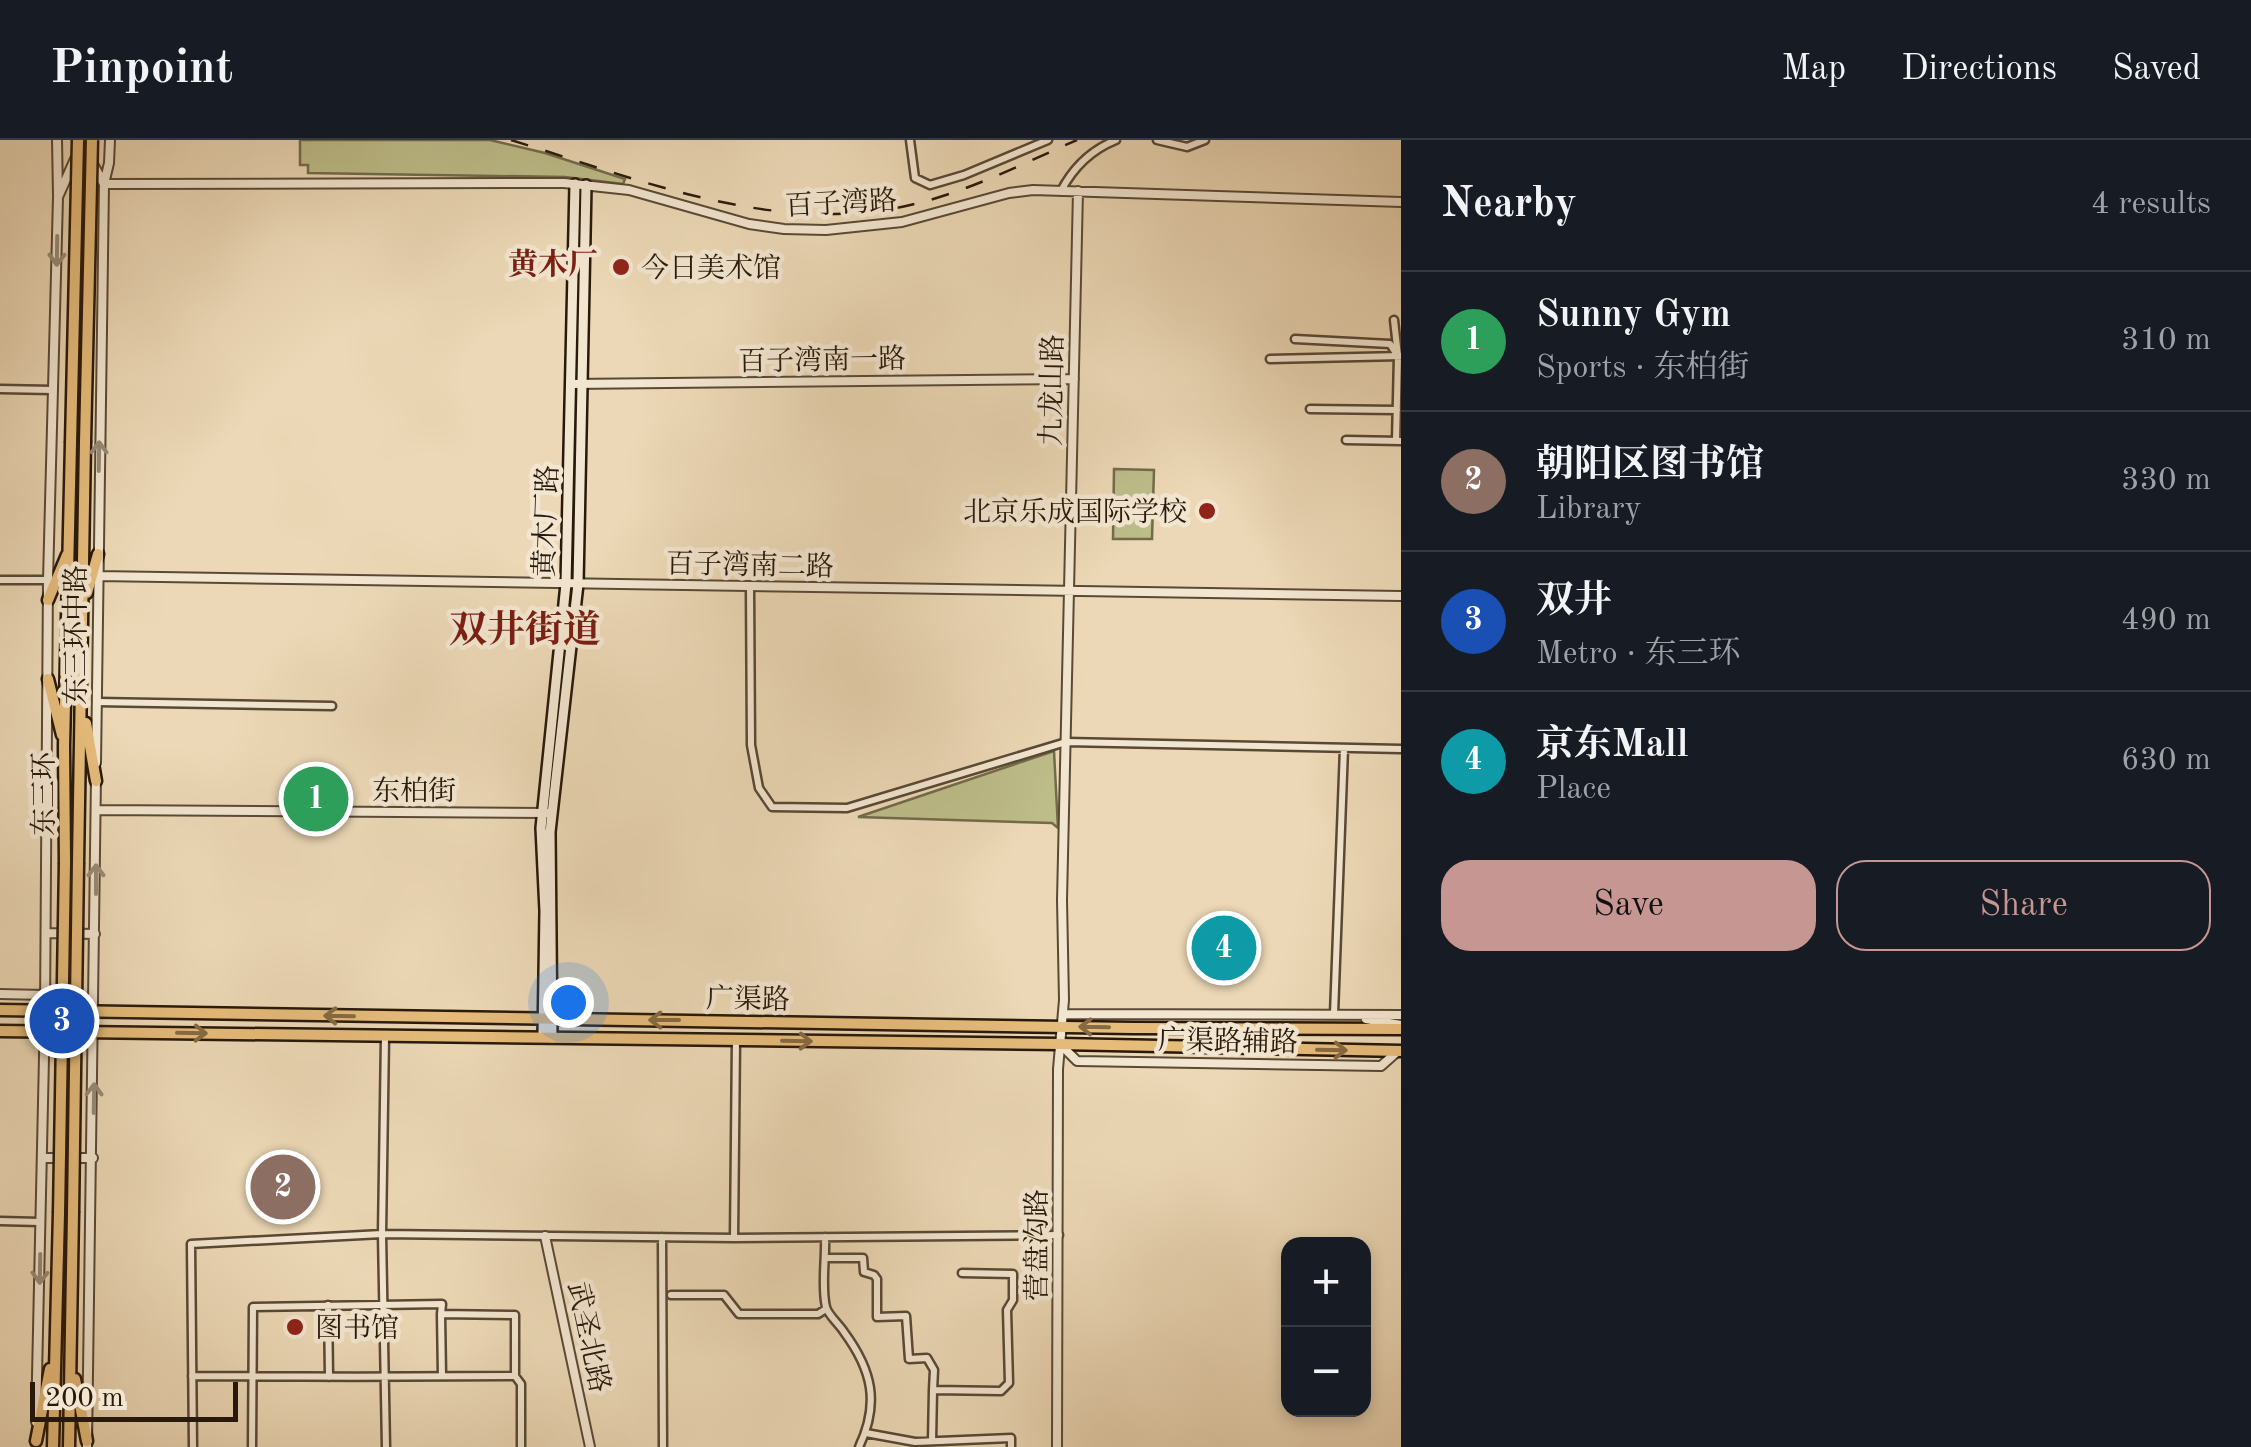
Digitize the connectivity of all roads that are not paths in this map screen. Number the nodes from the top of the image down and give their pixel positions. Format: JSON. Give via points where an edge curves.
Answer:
{"nodes":[{"id":1,"x":57,"y":140,"type":"edge"},
{"id":2,"x":77,"y":140,"type":"edge"},
{"id":3,"x":91,"y":140,"type":"edge"},
{"id":4,"x":110,"y":140,"type":"edge"},
{"id":5,"x":910,"y":140,"type":"edge"},
{"id":6,"x":1048,"y":140,"type":"edge"},
{"id":7,"x":1116,"y":140,"type":"edge"},
{"id":8,"x":1157,"y":140,"type":"edge"},
{"id":9,"x":1205,"y":140,"type":"edge"},
{"id":10,"x":76,"y":157,"type":"junction"},
{"id":11,"x":90,"y":158,"type":"junction"},
{"id":12,"x":104,"y":184,"type":"junction"},
{"id":13,"x":581,"y":184,"type":"junction"},
{"id":14,"x":1061,"y":191,"type":"junction"},
{"id":15,"x":1078,"y":191,"type":"junction"},
{"id":16,"x":58,"y":197,"type":"junction"},
{"id":17,"x":1401,"y":202,"type":"edge"},
{"id":18,"x":1394,"y":320,"type":"dead end"},
{"id":19,"x":1295,"y":339,"type":"dead end"},
{"id":20,"x":1399,"y":356,"type":"edge"},
{"id":21,"x":1270,"y":358,"type":"dead end"},
{"id":22,"x":1074,"y":379,"type":"junction"},
{"id":23,"x":576,"y":384,"type":"junction"},
{"id":24,"x":0,"y":389,"type":"edge"},
{"id":25,"x":54,"y":390,"type":"junction"},
{"id":26,"x":1310,"y":409,"type":"dead end"},
{"id":27,"x":1397,"y":410,"type":"junction"},
{"id":28,"x":1346,"y":440,"type":"dead end"},
{"id":29,"x":1398,"y":441,"type":"edge"},
{"id":30,"x":70,"y":549,"type":"junction"},
{"id":31,"x":98,"y":554,"type":"junction"},
{"id":32,"x":98,"y":576,"type":"junction"},
{"id":33,"x":0,"y":580,"type":"edge"},
{"id":34,"x":48,"y":580,"type":"junction"},
{"id":35,"x":566,"y":584,"type":"junction"},
{"id":36,"x":578,"y":584,"type":"junction"},
{"id":37,"x":750,"y":586,"type":"junction"},
{"id":38,"x":1070,"y":590,"type":"junction"},
{"id":39,"x":1401,"y":596,"type":"edge"},
{"id":40,"x":48,"y":600,"type":"junction"},
{"id":41,"x":82,"y":608,"type":"junction"},
{"id":42,"x":48,"y":679,"type":"junction"},
{"id":43,"x":81,"y":698,"type":"junction"},
{"id":44,"x":97,"y":702,"type":"junction"},
{"id":45,"x":332,"y":706,"type":"dead end"},
{"id":46,"x":1066,"y":742,"type":"junction"},
{"id":47,"x":64,"y":746,"type":"junction"},
{"id":48,"x":1344,"y":748,"type":"junction"},
{"id":49,"x":1401,"y":749,"type":"edge"},
{"id":50,"x":96,"y":781,"type":"junction"},
{"id":51,"x":96,"y":810,"type":"junction"},
{"id":52,"x":546,"y":813,"type":"junction"},
{"id":53,"x":46,"y":933,"type":"junction"},
{"id":54,"x":95,"y":934,"type":"junction"},
{"id":55,"x":0,"y":994,"type":"edge"},
{"id":56,"x":45,"y":995,"type":"junction"},
{"id":57,"x":0,"y":1010,"type":"edge"},
{"id":58,"x":45,"y":1011,"type":"junction"},
{"id":59,"x":95,"y":1012,"type":"junction"},
{"id":60,"x":1334,"y":1014,"type":"junction"},
{"id":61,"x":1356,"y":1015,"type":"junction"},
{"id":62,"x":1401,"y":1016,"type":"edge"},
{"id":63,"x":548,"y":1019,"type":"junction"},
{"id":64,"x":1062,"y":1020,"type":"junction"},
{"id":65,"x":1401,"y":1027,"type":"edge"},
{"id":66,"x":0,"y":1031,"type":"edge"},
{"id":67,"x":44,"y":1032,"type":"junction"},
{"id":68,"x":95,"y":1032,"type":"junction"},
{"id":69,"x":385,"y":1036,"type":"junction"},
{"id":70,"x":548,"y":1038,"type":"junction"},
{"id":71,"x":736,"y":1040,"type":"junction"},
{"id":72,"x":1060,"y":1044,"type":"junction"},
{"id":73,"x":1400,"y":1051,"type":"edge"},
{"id":74,"x":42,"y":1158,"type":"junction"},
{"id":75,"x":92,"y":1158,"type":"junction"},
{"id":76,"x":0,"y":1221,"type":"edge"},
{"id":77,"x":40,"y":1222,"type":"junction"},
{"id":78,"x":382,"y":1234,"type":"junction"},
{"id":79,"x":1058,"y":1235,"type":"junction"},
{"id":80,"x":545,"y":1236,"type":"junction"},
{"id":81,"x":662,"y":1237,"type":"junction"},
{"id":82,"x":826,"y":1237,"type":"junction"},
{"id":83,"x":734,"y":1238,"type":"junction"},
{"id":84,"x":826,"y":1258,"type":"junction"},
{"id":85,"x":962,"y":1273,"type":"dead end"},
{"id":86,"x":670,"y":1295,"type":"dead end"},
{"id":87,"x":383,"y":1304,"type":"junction"},
{"id":88,"x":328,"y":1305,"type":"junction"},
{"id":89,"x":826,"y":1309,"type":"junction"},
{"id":90,"x":442,"y":1314,"type":"junction"},
{"id":91,"x":56,"y":1338,"type":"junction"},
{"id":92,"x":71,"y":1359,"type":"junction"},
{"id":93,"x":192,"y":1376,"type":"junction"},
{"id":94,"x":252,"y":1376,"type":"junction"},
{"id":95,"x":329,"y":1376,"type":"junction"},
{"id":96,"x":442,"y":1376,"type":"junction"},
{"id":97,"x":515,"y":1376,"type":"junction"},
{"id":98,"x":385,"y":1377,"type":"junction"},
{"id":99,"x":933,"y":1390,"type":"junction"},
{"id":100,"x":869,"y":1434,"type":"junction"},
{"id":101,"x":899,"y":1434,"type":"dead end"},
{"id":102,"x":932,"y":1442,"type":"junction"},
{"id":103,"x":36,"y":1444,"type":"edge"},
{"id":104,"x":87,"y":1444,"type":"edge"},
{"id":105,"x":54,"y":1447,"type":"edge"},
{"id":106,"x":69,"y":1447,"type":"edge"},
{"id":107,"x":193,"y":1447,"type":"edge"},
{"id":108,"x":252,"y":1447,"type":"edge"},
{"id":109,"x":386,"y":1447,"type":"edge"},
{"id":110,"x":521,"y":1447,"type":"edge"},
{"id":111,"x":590,"y":1447,"type":"edge"},
{"id":112,"x":663,"y":1447,"type":"edge"},
{"id":113,"x":860,"y":1447,"type":"edge"},
{"id":114,"x":1011,"y":1447,"type":"edge"},
{"id":115,"x":1057,"y":1447,"type":"edge"}],
"edges":[{"from":1,"to":16,"type":"street","name":"东三环中路"},
{"from":2,"to":10,"type":"street","name":"东三环中路"},
{"from":2,"to":30,"type":"main road","name":"东三环","bridge":true},
{"from":3,"to":11,"type":"street","name":"东三环中路"},
{"from":3,"to":41,"type":"main road","name":"东三环","bridge":true},
{"from":4,"to":12,"type":"street","name":"东三环中路"},
{"from":5,"to":6,"type":"street","via":[[915,178],[930,185]]},
{"from":7,"to":14,"type":"street","via":[[1088,154]]},
{"from":8,"to":9,"type":"street","via":[[1187,146]]},
{"from":10,"to":11,"type":"street"},
{"from":10,"to":16,"type":"street","name":"东三环中路"},
{"from":11,"to":12,"type":"street","name":"东三环中路"},
{"from":12,"to":13,"type":"street","name":"百子湾路"},
{"from":31,"to":12,"type":"street","name":"东三环中路","one_way":true},
{"from":13,"to":14,"type":"street","name":"百子湾路","via":[[629,190],[749,224],[826,230],[902,222],[1010,193]]},
{"from":13,"to":23,"type":"main road","name":"黄木厂路"},
{"from":14,"to":15,"type":"street","name":"百子湾路"},
{"from":15,"to":17,"type":"street","name":"百子湾路"},
{"from":15,"to":22,"type":"street","name":"九龙山路"},
{"from":16,"to":25,"type":"street","name":"东三环中路","one_way":true},
{"from":18,"to":20,"type":"street"},
{"from":19,"to":20,"type":"street","via":[[1390,344]]},
{"from":20,"to":21,"type":"street"},
{"from":20,"to":27,"type":"street"},
{"from":22,"to":23,"type":"street","name":"百子湾南一路"},
{"from":22,"to":38,"type":"street","name":"九龙山路"},
{"from":23,"to":35,"type":"main road","name":"黄木厂路"},
{"from":23,"to":36,"type":"main road","name":"黄木厂路"},
{"from":24,"to":25,"type":"street"},
{"from":25,"to":34,"type":"street","name":"东三环中路"},
{"from":26,"to":27,"type":"street"},
{"from":27,"to":29,"type":"street"},
{"from":28,"to":29,"type":"street"},
{"from":30,"to":40,"type":"main road"},
{"from":30,"to":47,"type":"main road","name":"东三环"},
{"from":31,"to":32,"type":"street","name":"东三环中路"},
{"from":31,"to":41,"type":"main road"},
{"from":32,"to":35,"type":"street","name":"百子湾南二路"},
{"from":32,"to":44,"type":"street","name":"东三环中路"},
{"from":33,"to":34,"type":"street"},
{"from":34,"to":40,"type":"street","name":"东三环中路"},
{"from":35,"to":36,"type":"street","name":"百子湾南二路"},
{"from":35,"to":52,"type":"main road","name":"黄木厂路"},
{"from":36,"to":37,"type":"street","name":"百子湾南二路"},
{"from":36,"to":52,"type":"main road","name":"黄木厂路"},
{"from":37,"to":38,"type":"street","name":"百子湾南二路"},
{"from":37,"to":46,"type":"street","via":[[752,745],[759,788],[772,807],[847,808]]},
{"from":38,"to":39,"type":"street","name":"百子湾南二路"},
{"from":38,"to":46,"type":"street","name":"九龙山路"},
{"from":40,"to":42,"type":"street","name":"东三环中路"},
{"from":41,"to":43,"type":"main road","name":"东三环"},
{"from":42,"to":47,"type":"main road"},
{"from":42,"to":53,"type":"street","name":"东三环中路"},
{"from":43,"to":50,"type":"main road"},
{"from":43,"to":92,"type":"main road","name":"东三环","bridge":true},
{"from":44,"to":45,"type":"street"},
{"from":44,"to":50,"type":"street","name":"东三环中路"},
{"from":46,"to":48,"type":"street"},
{"from":46,"to":64,"type":"street","name":"营盘沟路"},
{"from":47,"to":91,"type":"main road","name":"东三环","bridge":true},
{"from":48,"to":49,"type":"street"},
{"from":48,"to":60,"type":"street"},
{"from":50,"to":51,"type":"street","name":"东三环中路"},
{"from":51,"to":52,"type":"street","name":"东柏街"},
{"from":54,"to":51,"type":"street","name":"东三环中路","one_way":true},
{"from":52,"to":63,"type":"main road","name":"黄木厂路"},
{"from":53,"to":54,"type":"street"},
{"from":53,"to":56,"type":"street","name":"东三环中路"},
{"from":54,"to":59,"type":"street","name":"东三环中路"},
{"from":55,"to":56,"type":"street"},
{"from":56,"to":58,"type":"street","name":"东三环中路"},
{"from":56,"to":59,"type":"street"},
{"from":57,"to":58,"type":"main road","name":"广渠路"},
{"from":58,"to":59,"type":"main road","name":"广渠路"},
{"from":58,"to":67,"type":"street","name":"东三环中路"},
{"from":63,"to":59,"type":"main road","name":"广渠路","one_way":true},
{"from":59,"to":68,"type":"street","name":"东三环中路"},
{"from":60,"to":61,"type":"street","name":"广渠路辅路"},
{"from":60,"to":64,"type":"street","name":"广渠路辅路"},
{"from":61,"to":62,"type":"street","name":"广渠路辅路"},
{"from":61,"to":65,"type":"street"},
{"from":64,"to":63,"type":"main road","name":"广渠路","one_way":true},
{"from":63,"to":70,"type":"main road","name":"黄木厂路"},
{"from":65,"to":64,"type":"main road","name":"广渠路","one_way":true},
{"from":64,"to":72,"type":"street","name":"营盘沟路"},
{"from":66,"to":67,"type":"main road","name":"广渠路"},
{"from":67,"to":68,"type":"main road","name":"广渠路"},
{"from":67,"to":74,"type":"street","name":"东三环中路"},
{"from":68,"to":69,"type":"main road","name":"广渠路","one_way":true},
{"from":75,"to":68,"type":"street","name":"东三环中路","one_way":true},
{"from":69,"to":70,"type":"main road","name":"广渠路"},
{"from":69,"to":78,"type":"street"},
{"from":70,"to":71,"type":"main road","name":"广渠路"},
{"from":71,"to":72,"type":"main road","name":"广渠路","one_way":true},
{"from":71,"to":83,"type":"street"},
{"from":72,"to":73,"type":"main road","name":"广渠路","one_way":true},
{"from":72,"to":79,"type":"street","name":"营盘沟路"},
{"from":74,"to":75,"type":"street"},
{"from":74,"to":77,"type":"street","name":"东三环中路"},
{"from":75,"to":104,"type":"street","name":"东三环中路"},
{"from":76,"to":77,"type":"street"},
{"from":77,"to":103,"type":"street","name":"东三环中路","one_way":true},
{"from":78,"to":80,"type":"street"},
{"from":78,"to":87,"type":"street"},
{"from":78,"to":93,"type":"street","via":[[192,1244]]},
{"from":79,"to":82,"type":"street"},
{"from":79,"to":115,"type":"street","name":"营盘沟路"},
{"from":80,"to":81,"type":"street"},
{"from":80,"to":111,"type":"street","name":"武圣北路"},
{"from":81,"to":83,"type":"street"},
{"from":81,"to":112,"type":"street"},
{"from":82,"to":83,"type":"street"},
{"from":82,"to":84,"type":"street"},
{"from":84,"to":89,"type":"street"},
{"from":84,"to":99,"type":"street","via":[[863,1258],[864,1272],[878,1280],[878,1317],[906,1316],[909,1358],[927,1358]]},
{"from":85,"to":99,"type":"street","via":[[1012,1274],[1008,1382],[1001,1390]]},
{"from":86,"to":89,"type":"street","via":[[724,1295],[740,1314]]},
{"from":87,"to":88,"type":"street"},
{"from":87,"to":90,"type":"street","via":[[442,1304]]},
{"from":87,"to":98,"type":"street"},
{"from":88,"to":94,"type":"street","via":[[253,1307]]},
{"from":88,"to":95,"type":"street"},
{"from":89,"to":100,"type":"street","via":[[868,1378]]},
{"from":90,"to":96,"type":"street"},
{"from":90,"to":97,"type":"street","via":[[514,1314]]},
{"from":91,"to":103,"type":"main road"},
{"from":91,"to":105,"type":"main road","name":"东三环"},
{"from":92,"to":104,"type":"main road"},
{"from":92,"to":106,"type":"main road","name":"东三环"},
{"from":93,"to":94,"type":"street"},
{"from":93,"to":107,"type":"street"},
{"from":94,"to":95,"type":"street"},
{"from":94,"to":108,"type":"street"},
{"from":95,"to":98,"type":"street"},
{"from":96,"to":97,"type":"street"},
{"from":96,"to":98,"type":"street"},
{"from":97,"to":110,"type":"street","via":[[521,1384]]},
{"from":98,"to":109,"type":"street"},
{"from":99,"to":102,"type":"street"},
{"from":100,"to":101,"type":"street"},
{"from":100,"to":102,"type":"street"},
{"from":100,"to":113,"type":"street"},
{"from":102,"to":114,"type":"street","via":[[1011,1438]]}]}
